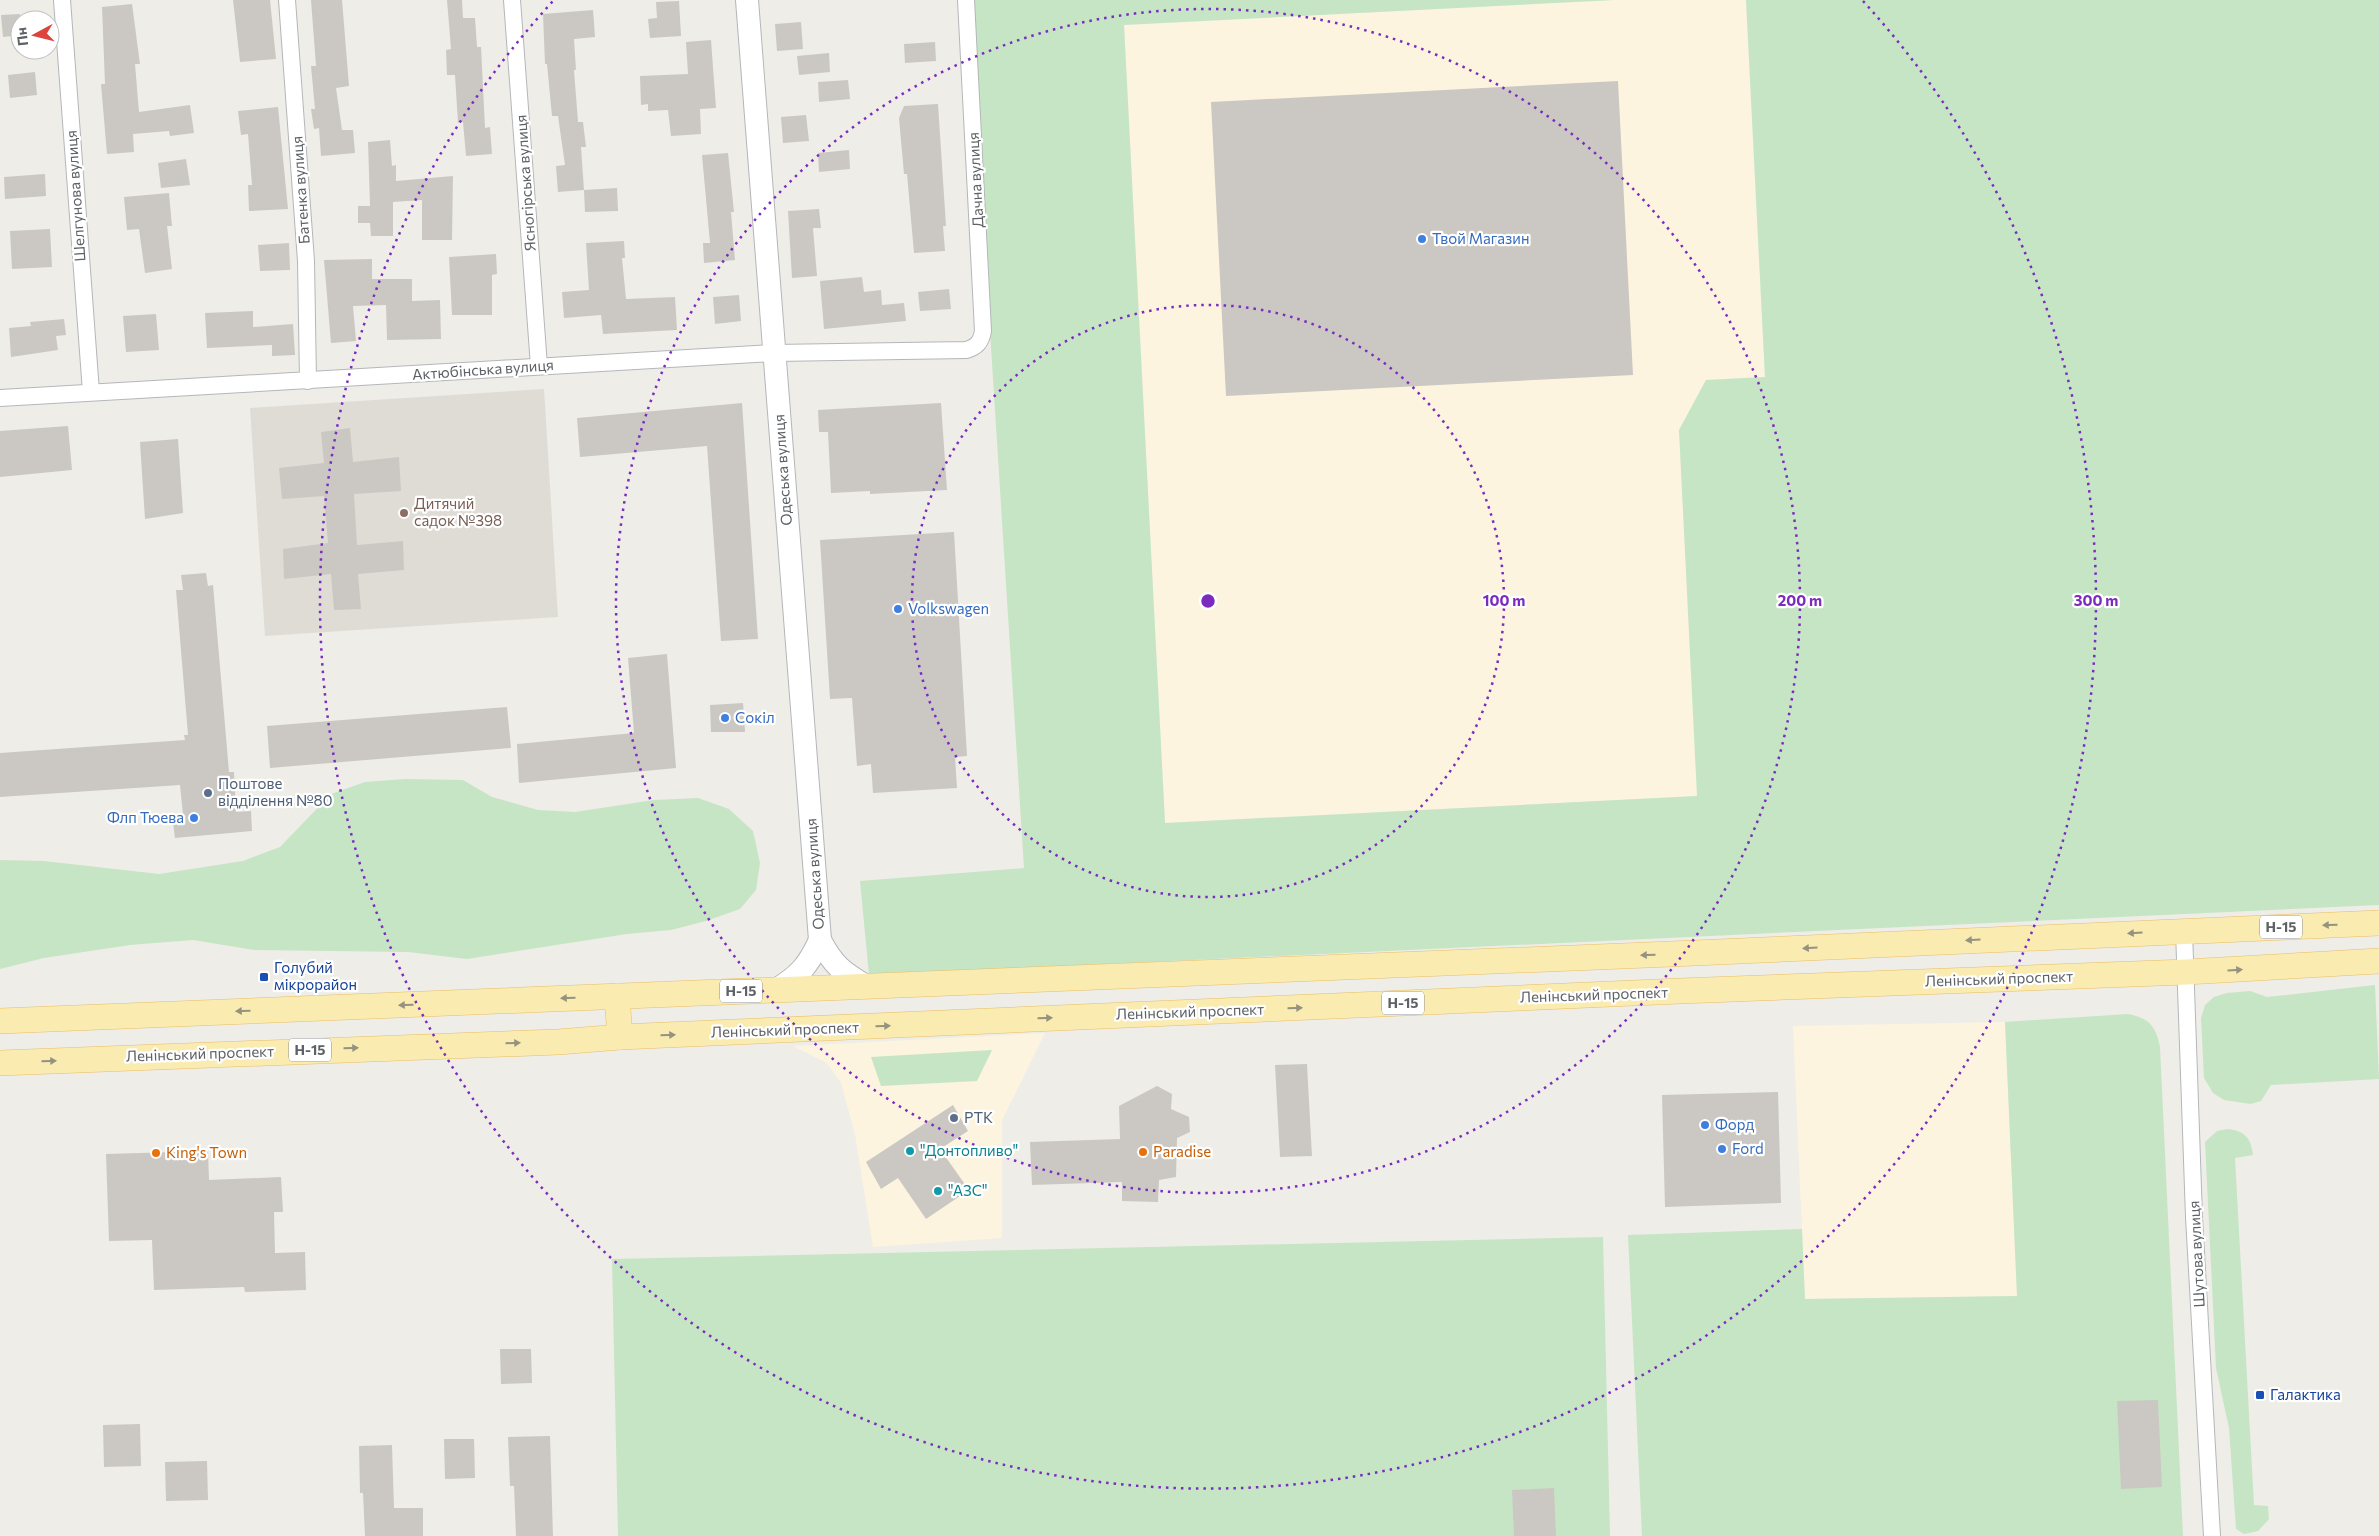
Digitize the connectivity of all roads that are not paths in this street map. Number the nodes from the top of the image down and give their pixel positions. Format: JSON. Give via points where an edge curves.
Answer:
{"nodes":[{"id":1,"x":62,"y":0,"type":"edge"},
{"id":2,"x":287,"y":0,"type":"edge"},
{"id":3,"x":512,"y":0,"type":"edge"},
{"id":4,"x":747,"y":0,"type":"edge"},
{"id":5,"x":966,"y":0,"type":"edge"},
{"id":6,"x":966,"y":350,"type":"joint"},
{"id":7,"x":774,"y":353,"type":"junction"},
{"id":8,"x":539,"y":366,"type":"junction"},
{"id":9,"x":308,"y":381,"type":"junction"},
{"id":10,"x":91,"y":392,"type":"junction"},
{"id":11,"x":0,"y":398,"type":"edge"},
{"id":12,"x":2379,"y":923,"type":"edge"},
{"id":13,"x":2184,"y":931,"type":"junction"},
{"id":14,"x":820,"y":940,"type":"junction"},
{"id":15,"x":2379,"y":961,"type":"edge"},
{"id":16,"x":2186,"y":972,"type":"junction"},
{"id":17,"x":866,"y":986,"type":"junction"},
{"id":18,"x":776,"y":990,"type":"junction"},
{"id":19,"x":617,"y":996,"type":"junction"},
{"id":20,"x":0,"y":1021,"type":"edge"},
{"id":21,"x":620,"y":1037,"type":"junction"},
{"id":22,"x":0,"y":1063,"type":"edge"},
{"id":23,"x":2212,"y":1536,"type":"edge"}],
"edges":[{"from":1,"to":10,"type":"street","name":"Шелгунова вулиця"},
{"from":2,"to":9,"type":"street","name":"Батенка вулиця","via":[[306,261]]},
{"from":3,"to":8,"type":"street","name":"Ясногірська вулиця"},
{"from":4,"to":7,"type":"street","name":"Одеська вулиця"},
{"from":5,"to":6,"type":"street","name":"Дачна вулиця","via":[[983,331],[976,347]]},
{"from":6,"to":7,"type":"street","name":"Актюбінська вулиця"},
{"from":7,"to":8,"type":"street","name":"Актюбінська вулиця"},
{"from":7,"to":14,"type":"street","name":"Одеська вулиця"},
{"from":8,"to":9,"type":"street","name":"Актюбінська вулиця"},
{"from":9,"to":10,"type":"street","name":"Актюбінська вулиця"},
{"from":10,"to":11,"type":"street","name":"Актюбінська вулиця"},
{"from":12,"to":13,"type":"main road","number":"Н-15","one_way":true},
{"from":13,"to":16,"type":"street","name":"Шутова вулиця"},
{"from":13,"to":17,"type":"main road","number":"Н-15","one_way":true},
{"from":14,"to":17,"type":"street","name":"Одеська вулиця","via":[[840,971]]},
{"from":14,"to":18,"type":"street","name":"Одеська вулиця","via":[[811,960],[798,976]]},
{"from":16,"to":15,"type":"main road","name":"Ленінський проспект","number":"Н-15","one_way":true},
{"from":21,"to":16,"type":"main road","name":"Ленінський проспект","number":"Н-15","one_way":true},
{"from":16,"to":23,"type":"street","name":"Шутова вулиця","via":[[2194,1217]]},
{"from":17,"to":18,"type":"main road","number":"Н-15"},
{"from":18,"to":19,"type":"main road","number":"Н-15"},
{"from":19,"to":20,"type":"main road","number":"Н-15","one_way":true},
{"from":19,"to":21,"type":"main road"},
{"from":22,"to":21,"type":"main road","name":"Ленінський проспект","number":"Н-15","one_way":true}]}
